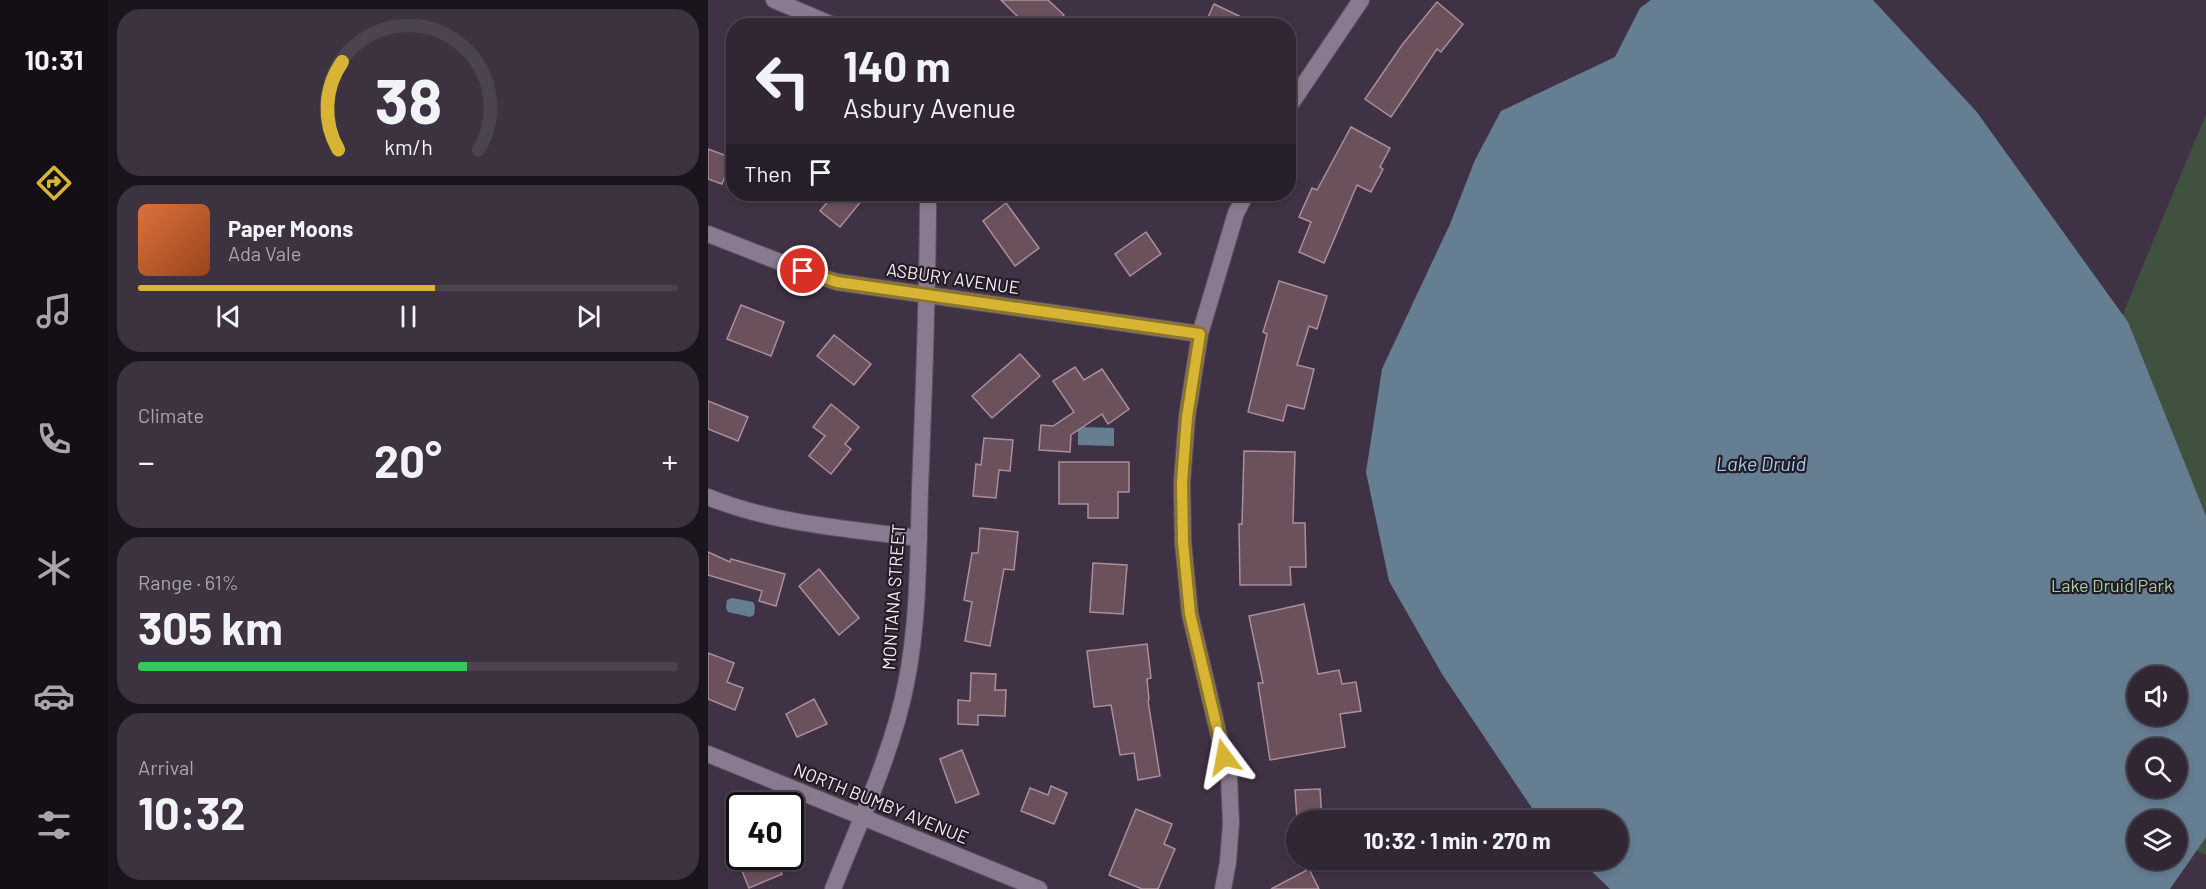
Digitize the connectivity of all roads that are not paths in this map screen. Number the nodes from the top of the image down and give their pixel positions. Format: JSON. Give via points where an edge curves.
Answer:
{"nodes":[{"id":1,"x":774,"y":0,"type":"edge"},
{"id":2,"x":1357,"y":1,"type":"edge"},
{"id":3,"x":817,"y":18,"type":"edge"},
{"id":4,"x":1296,"y":96,"type":"edge"},
{"id":5,"x":928,"y":201,"type":"edge"},
{"id":6,"x":1242,"y":201,"type":"edge"},
{"id":7,"x":708,"y":234,"type":"edge"},
{"id":8,"x":928,"y":295,"type":"junction"},
{"id":9,"x":1200,"y":334,"type":"junction"},
{"id":10,"x":708,"y":497,"type":"edge"},
{"id":11,"x":919,"y":538,"type":"junction"},
{"id":12,"x":708,"y":754,"type":"edge"},
{"id":13,"x":861,"y":817,"type":"junction"},
{"id":14,"x":833,"y":889,"type":"edge"},
{"id":15,"x":1039,"y":889,"type":"edge"},
{"id":16,"x":1223,"y":889,"type":"edge"}],
"edges":[{"from":1,"to":3,"type":"street"},
{"from":2,"to":4,"type":"street"},
{"from":5,"to":8,"type":"street","name":"MONTANA STREET"},
{"from":6,"to":9,"type":"street"},
{"from":7,"to":8,"type":"street","name":"ASBURY AVENUE","via":[[837,282]]},
{"from":8,"to":9,"type":"street","name":"ASBURY AVENUE"},
{"from":8,"to":11,"type":"street","name":"MONTANA STREET"},
{"from":9,"to":16,"type":"street","via":[[1187,417],[1183,542],[1190,614],[1229,778],[1231,823]]},
{"from":10,"to":11,"type":"street","via":[[789,520]]},
{"from":11,"to":13,"type":"street","name":"MONTANA STREET","via":[[915,621],[906,684],[889,747]]},
{"from":12,"to":13,"type":"street","name":"NORTH BUMBY AVENUE"},
{"from":13,"to":14,"type":"street","name":"MONTANA STREET"},
{"from":13,"to":15,"type":"street","name":"NORTH BUMBY AVENUE"}]}
